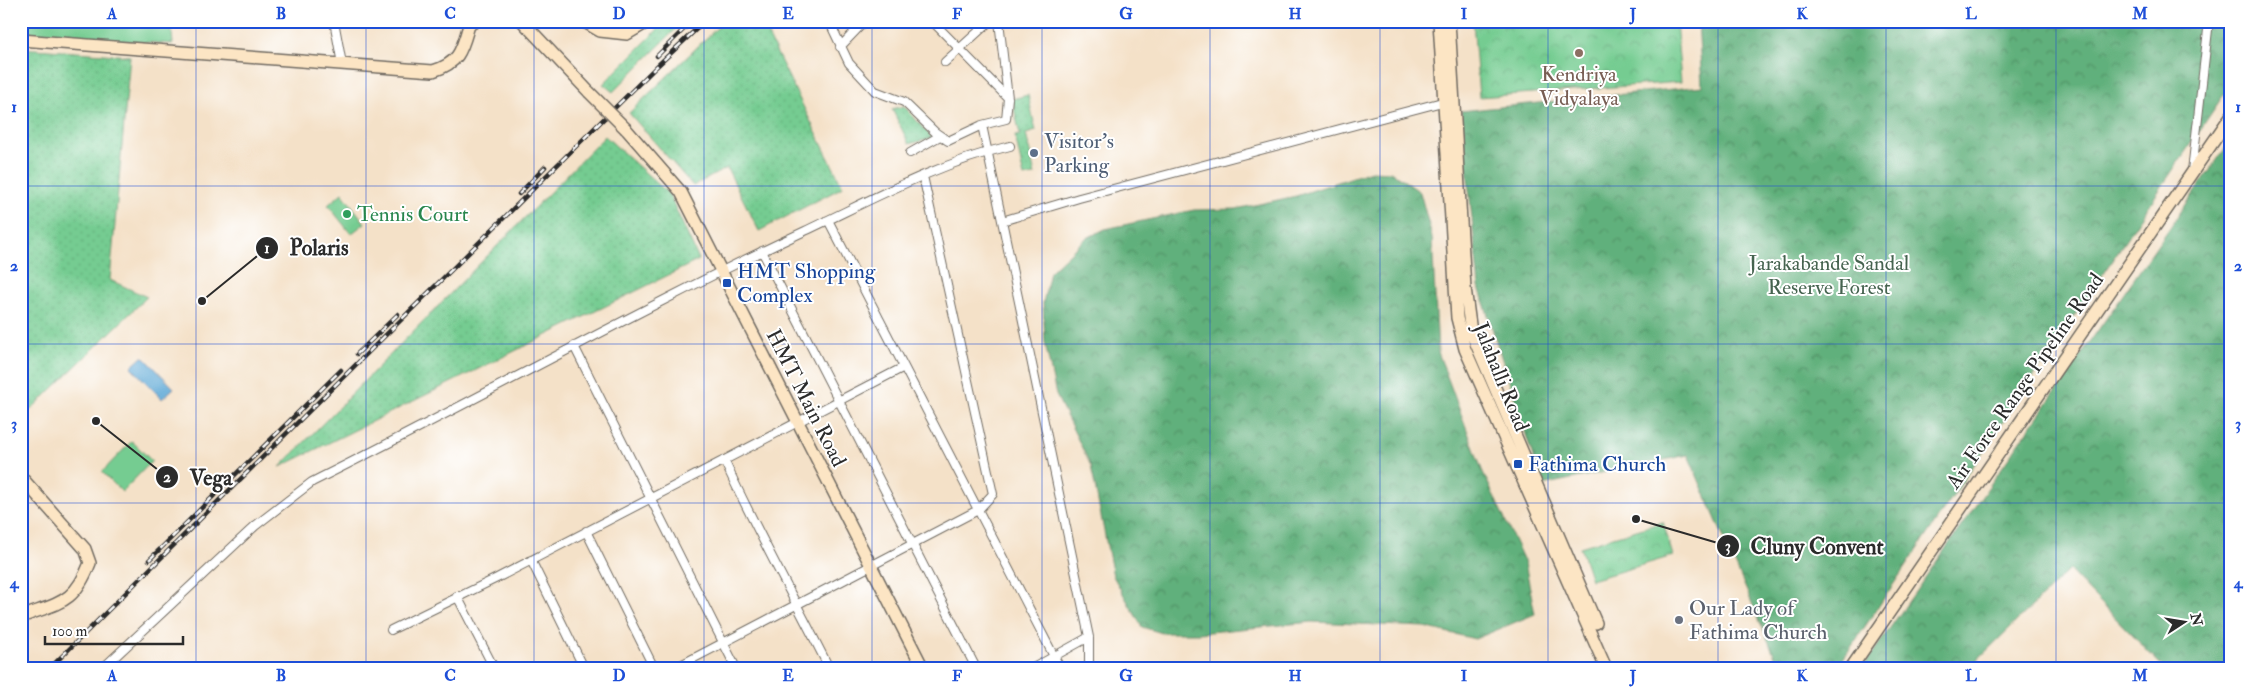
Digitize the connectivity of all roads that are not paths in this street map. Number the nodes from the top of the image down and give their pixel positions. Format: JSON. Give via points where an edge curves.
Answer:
{"nodes":[{"id":1,"x":334,"y":21,"type":"edge"},
{"id":2,"x":522,"y":21,"type":"edge"},
{"id":3,"x":584,"y":21,"type":"edge"},
{"id":4,"x":649,"y":21,"type":"edge"},
{"id":5,"x":829,"y":21,"type":"edge"},
{"id":6,"x":865,"y":21,"type":"edge"},
{"id":7,"x":932,"y":21,"type":"edge"},
{"id":8,"x":990,"y":21,"type":"edge"},
{"id":9,"x":999,"y":21,"type":"edge"},
{"id":10,"x":1439,"y":21,"type":"edge"},
{"id":11,"x":1449,"y":21,"type":"edge"},
{"id":12,"x":2209,"y":21,"type":"edge"},
{"id":13,"x":470,"y":23,"type":"edge"},
{"id":14,"x":21,"y":40,"type":"edge"},
{"id":15,"x":840,"y":47,"type":"junction"},
{"id":16,"x":960,"y":49,"type":"junction"},
{"id":17,"x":945,"y":62,"type":"dead end"},
{"id":18,"x":342,"y":64,"type":"junction"},
{"id":19,"x":1008,"y":98,"type":"junction"},
{"id":20,"x":1449,"y":100,"type":"junction"},
{"id":21,"x":2231,"y":116,"type":"edge"},
{"id":22,"x":982,"y":124,"type":"junction"},
{"id":23,"x":940,"y":136,"type":"junction"},
{"id":24,"x":1010,"y":146,"type":"dead end"},
{"id":25,"x":988,"y":151,"type":"junction"},
{"id":26,"x":910,"y":152,"type":"dead end"},
{"id":27,"x":2192,"y":172,"type":"junction"},
{"id":28,"x":923,"y":176,"type":"junction"},
{"id":29,"x":828,"y":220,"type":"junction"},
{"id":30,"x":1002,"y":221,"type":"junction"},
{"id":31,"x":762,"y":251,"type":"junction"},
{"id":32,"x":721,"y":270,"type":"junction"},
{"id":33,"x":574,"y":346,"type":"junction"},
{"id":34,"x":904,"y":367,"type":"junction"},
{"id":35,"x":839,"y":400,"type":"junction"},
{"id":36,"x":1496,"y":404,"type":"junction"},
{"id":37,"x":797,"y":422,"type":"junction"},
{"id":38,"x":724,"y":460,"type":"junction"},
{"id":39,"x":21,"y":477,"type":"edge"},
{"id":40,"x":650,"y":498,"type":"junction"},
{"id":41,"x":978,"y":510,"type":"junction"},
{"id":42,"x":586,"y":532,"type":"junction"},
{"id":43,"x":912,"y":544,"type":"junction"},
{"id":44,"x":531,"y":560,"type":"junction"},
{"id":45,"x":870,"y":565,"type":"junction"},
{"id":46,"x":457,"y":596,"type":"junction"},
{"id":47,"x":797,"y":604,"type":"junction"},
{"id":48,"x":21,"y":617,"type":"edge"},
{"id":49,"x":391,"y":630,"type":"dead end"},
{"id":50,"x":1089,"y":637,"type":"junction"},
{"id":51,"x":723,"y":643,"type":"junction"},
{"id":52,"x":1053,"y":656,"type":"junction"},
{"id":53,"x":103,"y":668,"type":"edge"},
{"id":54,"x":494,"y":668,"type":"edge"},
{"id":55,"x":584,"y":668,"type":"edge"},
{"id":56,"x":654,"y":668,"type":"edge"},
{"id":57,"x":675,"y":668,"type":"edge"},
{"id":58,"x":736,"y":668,"type":"edge"},
{"id":59,"x":829,"y":668,"type":"edge"},
{"id":60,"x":923,"y":668,"type":"edge"},
{"id":61,"x":976,"y":668,"type":"edge"},
{"id":62,"x":1033,"y":668,"type":"edge"},
{"id":63,"x":1060,"y":668,"type":"edge"},
{"id":64,"x":1089,"y":668,"type":"edge"},
{"id":65,"x":1606,"y":668,"type":"edge"},
{"id":66,"x":1614,"y":668,"type":"edge"},
{"id":67,"x":1850,"y":668,"type":"edge"}],
"edges":[{"from":1,"to":18,"type":"street"},
{"from":2,"to":32,"type":"street","name":"HMT Main Road","bridge":true,"via":[[626,129],[681,192]]},
{"from":3,"to":4,"type":"street","via":[[600,32],[627,34]]},
{"from":5,"to":15,"type":"street"},
{"from":6,"to":15,"type":"street"},
{"from":7,"to":16,"type":"street"},
{"from":8,"to":16,"type":"street"},
{"from":9,"to":19,"type":"street"},
{"from":10,"to":20,"type":"street","name":"Jalahalli Road"},
{"from":11,"to":20,"type":"street"},
{"from":12,"to":27,"type":"street"},
{"from":13,"to":18,"type":"street","via":[[460,54],[448,67],[434,71]]},
{"from":14,"to":18,"type":"street"},
{"from":15,"to":23,"type":"street","via":[[849,63],[875,91],[904,102]]},
{"from":16,"to":17,"type":"street"},
{"from":16,"to":19,"type":"street"},
{"from":19,"to":22,"type":"street","via":[[1006,119]]},
{"from":20,"to":30,"type":"street"},
{"from":20,"to":36,"type":"street","name":"Jalahalli Road","via":[[1457,318],[1465,349]]},
{"from":21,"to":27,"type":"street","name":"Air Force Range Pipeline Road"},
{"from":22,"to":23,"type":"street","via":[[948,141]]},
{"from":22,"to":25,"type":"street"},
{"from":23,"to":26,"type":"street"},
{"from":24,"to":25,"type":"street"},
{"from":25,"to":28,"type":"street"},
{"from":25,"to":30,"type":"street"},
{"from":27,"to":67,"type":"street","name":"Air Force Range Pipeline Road"},
{"from":28,"to":29,"type":"street"},
{"from":28,"to":41,"type":"street","via":[[993,494]]},
{"from":29,"to":31,"type":"street"},
{"from":29,"to":34,"type":"street"},
{"from":30,"to":50,"type":"street"},
{"from":31,"to":32,"type":"street"},
{"from":31,"to":35,"type":"street"},
{"from":32,"to":33,"type":"street"},
{"from":32,"to":37,"type":"street","name":"HMT Main Road"},
{"from":33,"to":40,"type":"street"},
{"from":33,"to":53,"type":"street","via":[[312,482],[255,526]]},
{"from":34,"to":35,"type":"street"},
{"from":34,"to":41,"type":"street"},
{"from":35,"to":37,"type":"street"},
{"from":35,"to":43,"type":"street"},
{"from":36,"to":65,"type":"street","name":"Jalahalli Road"},
{"from":36,"to":66,"type":"street"},
{"from":37,"to":38,"type":"street"},
{"from":37,"to":45,"type":"street","name":"HMT Main Road"},
{"from":38,"to":40,"type":"street"},
{"from":38,"to":47,"type":"street","via":[[751,519]]},
{"from":39,"to":48,"type":"street","via":[[85,549],[90,563],[77,591],[66,600]]},
{"from":40,"to":42,"type":"street"},
{"from":40,"to":51,"type":"street"},
{"from":41,"to":43,"type":"street"},
{"from":41,"to":52,"type":"street"},
{"from":42,"to":44,"type":"street"},
{"from":42,"to":56,"type":"street"},
{"from":43,"to":45,"type":"street"},
{"from":43,"to":61,"type":"street"},
{"from":44,"to":46,"type":"street"},
{"from":44,"to":55,"type":"street"},
{"from":45,"to":47,"type":"street"},
{"from":45,"to":60,"type":"street","name":"HMT Main Road"},
{"from":46,"to":49,"type":"street"},
{"from":46,"to":54,"type":"street"},
{"from":47,"to":51,"type":"street"},
{"from":47,"to":59,"type":"street"},
{"from":50,"to":52,"type":"street"},
{"from":50,"to":64,"type":"street"},
{"from":51,"to":57,"type":"street"},
{"from":51,"to":58,"type":"street"},
{"from":52,"to":62,"type":"street"},
{"from":52,"to":63,"type":"street"}]}
